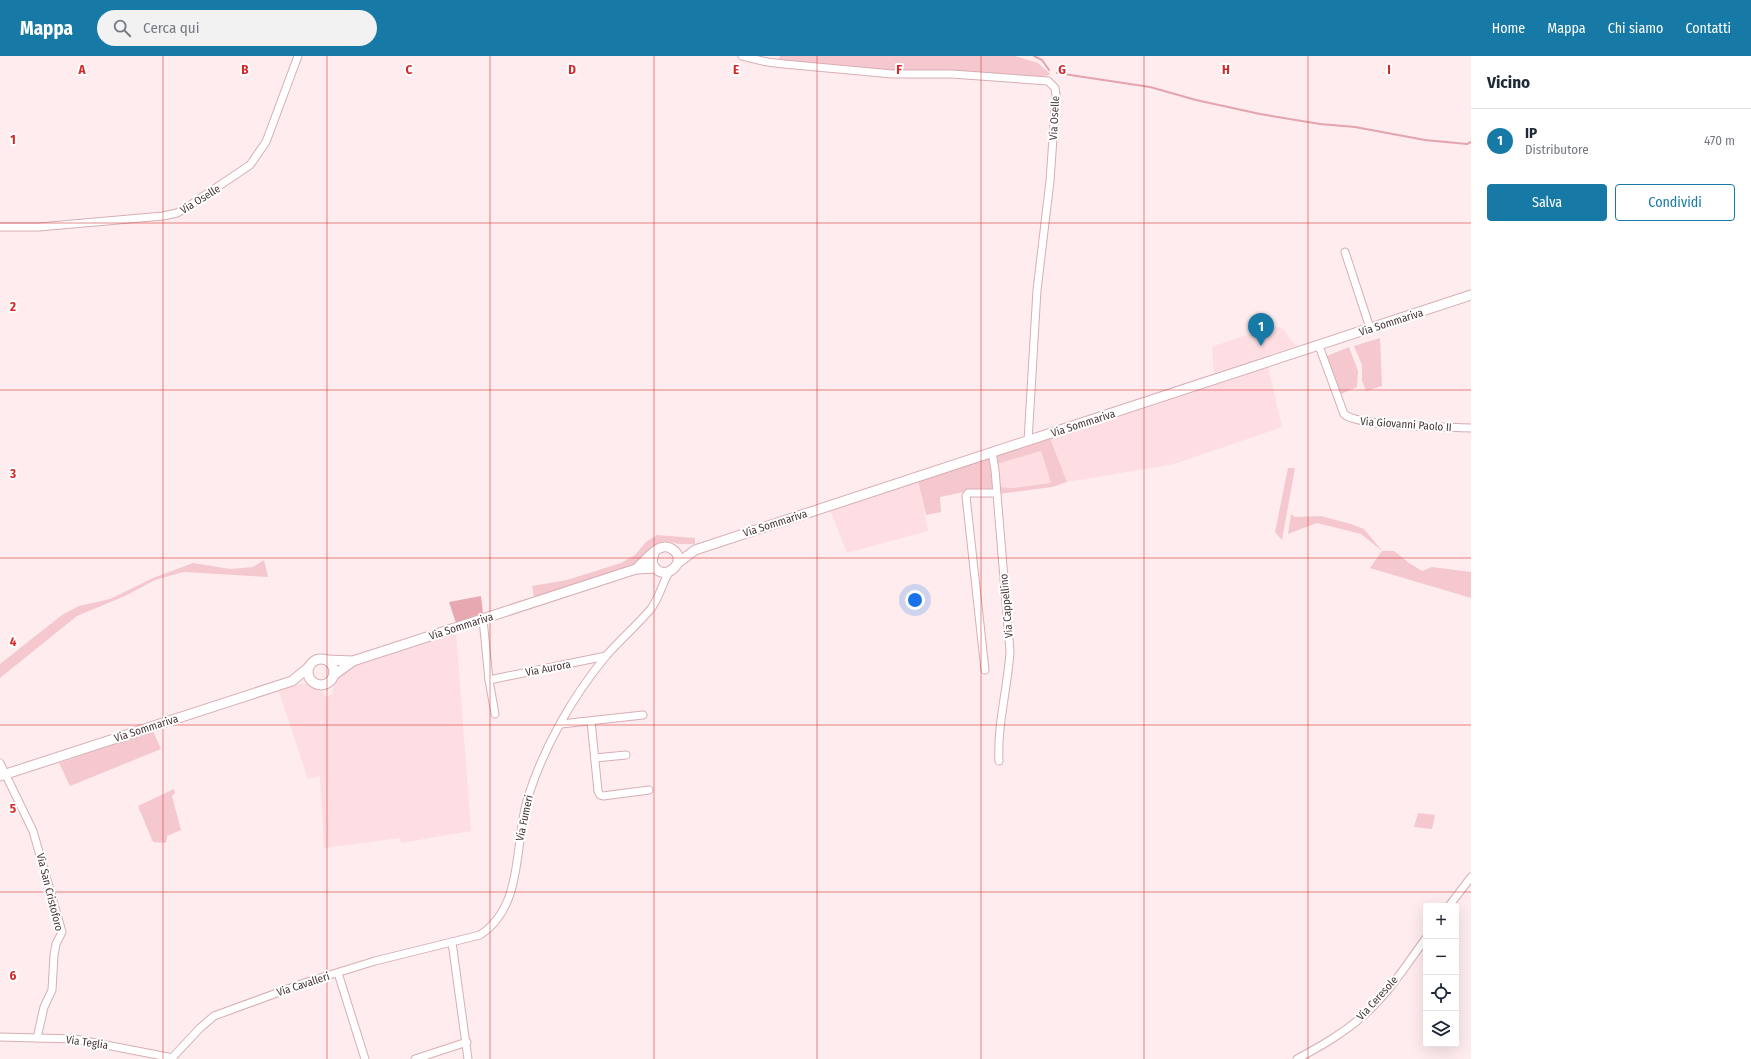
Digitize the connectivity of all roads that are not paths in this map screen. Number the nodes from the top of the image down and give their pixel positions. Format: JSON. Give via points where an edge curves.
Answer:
{"nodes":[{"id":1,"x":298,"y":56,"type":"edge"},
{"id":2,"x":742,"y":56,"type":"edge"},
{"id":3,"x":0,"y":227,"type":"edge"},
{"id":4,"x":1345,"y":252,"type":"dead end"},
{"id":5,"x":1471,"y":295,"type":"edge"},
{"id":6,"x":1370,"y":328,"type":"junction"},
{"id":7,"x":1319,"y":346,"type":"junction"},
{"id":8,"x":1471,"y":428,"type":"edge"},
{"id":9,"x":1028,"y":441,"type":"junction"},
{"id":10,"x":992,"y":452,"type":"junction"},
{"id":11,"x":996,"y":493,"type":"junction"},
{"id":12,"x":673,"y":550,"type":"junction"},
{"id":13,"x":695,"y":550,"type":"junction"},
{"id":14,"x":654,"y":553,"type":"junction"},
{"id":15,"x":678,"y":562,"type":"junction"},
{"id":16,"x":636,"y":569,"type":"junction"},
{"id":17,"x":657,"y":569,"type":"junction"},
{"id":18,"x":669,"y":572,"type":"junction"},
{"id":19,"x":663,"y":582,"type":"junction"},
{"id":20,"x":483,"y":619,"type":"junction"},
{"id":21,"x":606,"y":656,"type":"junction"},
{"id":22,"x":328,"y":660,"type":"junction"},
{"id":23,"x":353,"y":661,"type":"junction"},
{"id":24,"x":310,"y":667,"type":"junction"},
{"id":25,"x":985,"y":670,"type":"dead end"},
{"id":26,"x":334,"y":675,"type":"junction"},
{"id":27,"x":489,"y":680,"type":"junction"},
{"id":28,"x":292,"y":681,"type":"junction"},
{"id":29,"x":314,"y":682,"type":"junction"},
{"id":30,"x":495,"y":714,"type":"dead end"},
{"id":31,"x":643,"y":715,"type":"dead end"},
{"id":32,"x":591,"y":721,"type":"junction"},
{"id":33,"x":561,"y":724,"type":"junction"},
{"id":34,"x":626,"y":755,"type":"dead end"},
{"id":35,"x":595,"y":758,"type":"junction"},
{"id":36,"x":1000,"y":761,"type":"dead end"},
{"id":37,"x":0,"y":763,"type":"edge"},
{"id":38,"x":3,"y":775,"type":"edge"},
{"id":39,"x":649,"y":790,"type":"dead end"},
{"id":40,"x":1471,"y":877,"type":"edge"},
{"id":41,"x":1451,"y":903,"type":"edge"},
{"id":42,"x":1425,"y":939,"type":"edge"},
{"id":43,"x":452,"y":942,"type":"junction"},
{"id":44,"x":338,"y":973,"type":"junction"},
{"id":45,"x":0,"y":1037,"type":"edge"},
{"id":46,"x":37,"y":1038,"type":"junction"},
{"id":47,"x":466,"y":1042,"type":"junction"},
{"id":48,"x":172,"y":1058,"type":"edge"},
{"id":49,"x":366,"y":1059,"type":"edge"},
{"id":50,"x":415,"y":1059,"type":"edge"},
{"id":51,"x":468,"y":1059,"type":"edge"},
{"id":52,"x":1298,"y":1059,"type":"edge"}],
"edges":[{"from":1,"to":3,"type":"street","name":"Via Oselle","via":[[266,142],[259,154],[250,165],[183,210],[163,216],[110,221],[39,227]]},
{"from":2,"to":9,"type":"street","name":"Via Oselle","via":[[767,62],[892,74],[952,74],[1048,81],[1055,88],[1050,180],[1037,290]]},
{"from":4,"to":6,"type":"street"},
{"from":5,"to":6,"type":"main road","name":"Via Sommariva"},
{"from":6,"to":7,"type":"main road","name":"Via Sommariva"},
{"from":7,"to":8,"type":"street","name":"Via Giovanni Paolo II","via":[[1344,414],[1348,418],[1367,422]]},
{"from":7,"to":9,"type":"main road","name":"Via Sommariva"},
{"from":9,"to":10,"type":"main road","name":"Via Sommariva"},
{"from":10,"to":11,"type":"street","name":"Via Cappellino"},
{"from":10,"to":13,"type":"main road","name":"Via Sommariva"},
{"from":11,"to":25,"type":"street","via":[[973,492],[966,496]]},
{"from":11,"to":36,"type":"street","name":"Via Cappellino","via":[[1010,651],[998,743]]},
{"from":12,"to":13,"type":"main road","name":"Via Sommariva"},
{"from":12,"to":14,"type":"main road","via":[[664,547]]},
{"from":12,"to":15,"type":"main road","via":[[677,554]]},
{"from":13,"to":15,"type":"main road","name":"Via Sommariva"},
{"from":14,"to":16,"type":"main road","name":"Via Sommariva"},
{"from":14,"to":17,"type":"main road","via":[[652,562]]},
{"from":15,"to":18,"type":"main road"},
{"from":16,"to":17,"type":"main road","name":"Via Sommariva"},
{"from":16,"to":20,"type":"main road","name":"Via Sommariva"},
{"from":17,"to":18,"type":"main road"},
{"from":17,"to":19,"type":"street"},
{"from":18,"to":19,"type":"street","name":"Via Fumeri"},
{"from":19,"to":21,"type":"street","name":"Via Fumeri","via":[[651,609]]},
{"from":20,"to":23,"type":"main road","name":"Via Sommariva"},
{"from":20,"to":27,"type":"street"},
{"from":21,"to":27,"type":"street","name":"Via Aurora"},
{"from":21,"to":33,"type":"street","name":"Via Fumeri","via":[[582,688]]},
{"from":22,"to":23,"type":"main road","name":"Via Sommariva"},
{"from":22,"to":24,"type":"main road","via":[[315,660]]},
{"from":22,"to":26,"type":"main road","via":[[333,666]]},
{"from":23,"to":26,"type":"main road","name":"Via Sommariva"},
{"from":24,"to":28,"type":"main road","name":"Via Sommariva"},
{"from":24,"to":29,"type":"main road","via":[[309,675]]},
{"from":26,"to":29,"type":"main road","via":[[326,684]]},
{"from":27,"to":30,"type":"street"},
{"from":28,"to":29,"type":"main road","name":"Via Sommariva"},
{"from":28,"to":38,"type":"main road","name":"Via Sommariva"},
{"from":31,"to":32,"type":"street"},
{"from":32,"to":33,"type":"street"},
{"from":32,"to":35,"type":"street"},
{"from":33,"to":43,"type":"street","name":"Via Fumeri","via":[[528,795],[514,877],[509,899],[501,916],[491,928],[480,935]]},
{"from":34,"to":35,"type":"street"},
{"from":35,"to":39,"type":"street","via":[[598,792],[603,796]]},
{"from":37,"to":38,"type":"street","name":"Via San Cristoforo"},
{"from":38,"to":46,"type":"street","name":"Via San Cristoforo","via":[[34,831],[62,932],[54,955],[52,990],[44,1007]]},
{"from":40,"to":41,"type":"street"},
{"from":42,"to":52,"type":"street","name":"Via Ceresole","via":[[1386,993],[1365,1014],[1341,1034]]},
{"from":43,"to":44,"type":"street","name":"Via Cavalleri"},
{"from":43,"to":47,"type":"street"},
{"from":44,"to":48,"type":"street","name":"Via Cavalleri","via":[[214,1016]]},
{"from":44,"to":49,"type":"street"},
{"from":45,"to":46,"type":"street","name":"Via Teglia"},
{"from":46,"to":48,"type":"street","name":"Via Teglia","via":[[75,1039]]},
{"from":47,"to":50,"type":"street"},
{"from":47,"to":51,"type":"street"}]}
